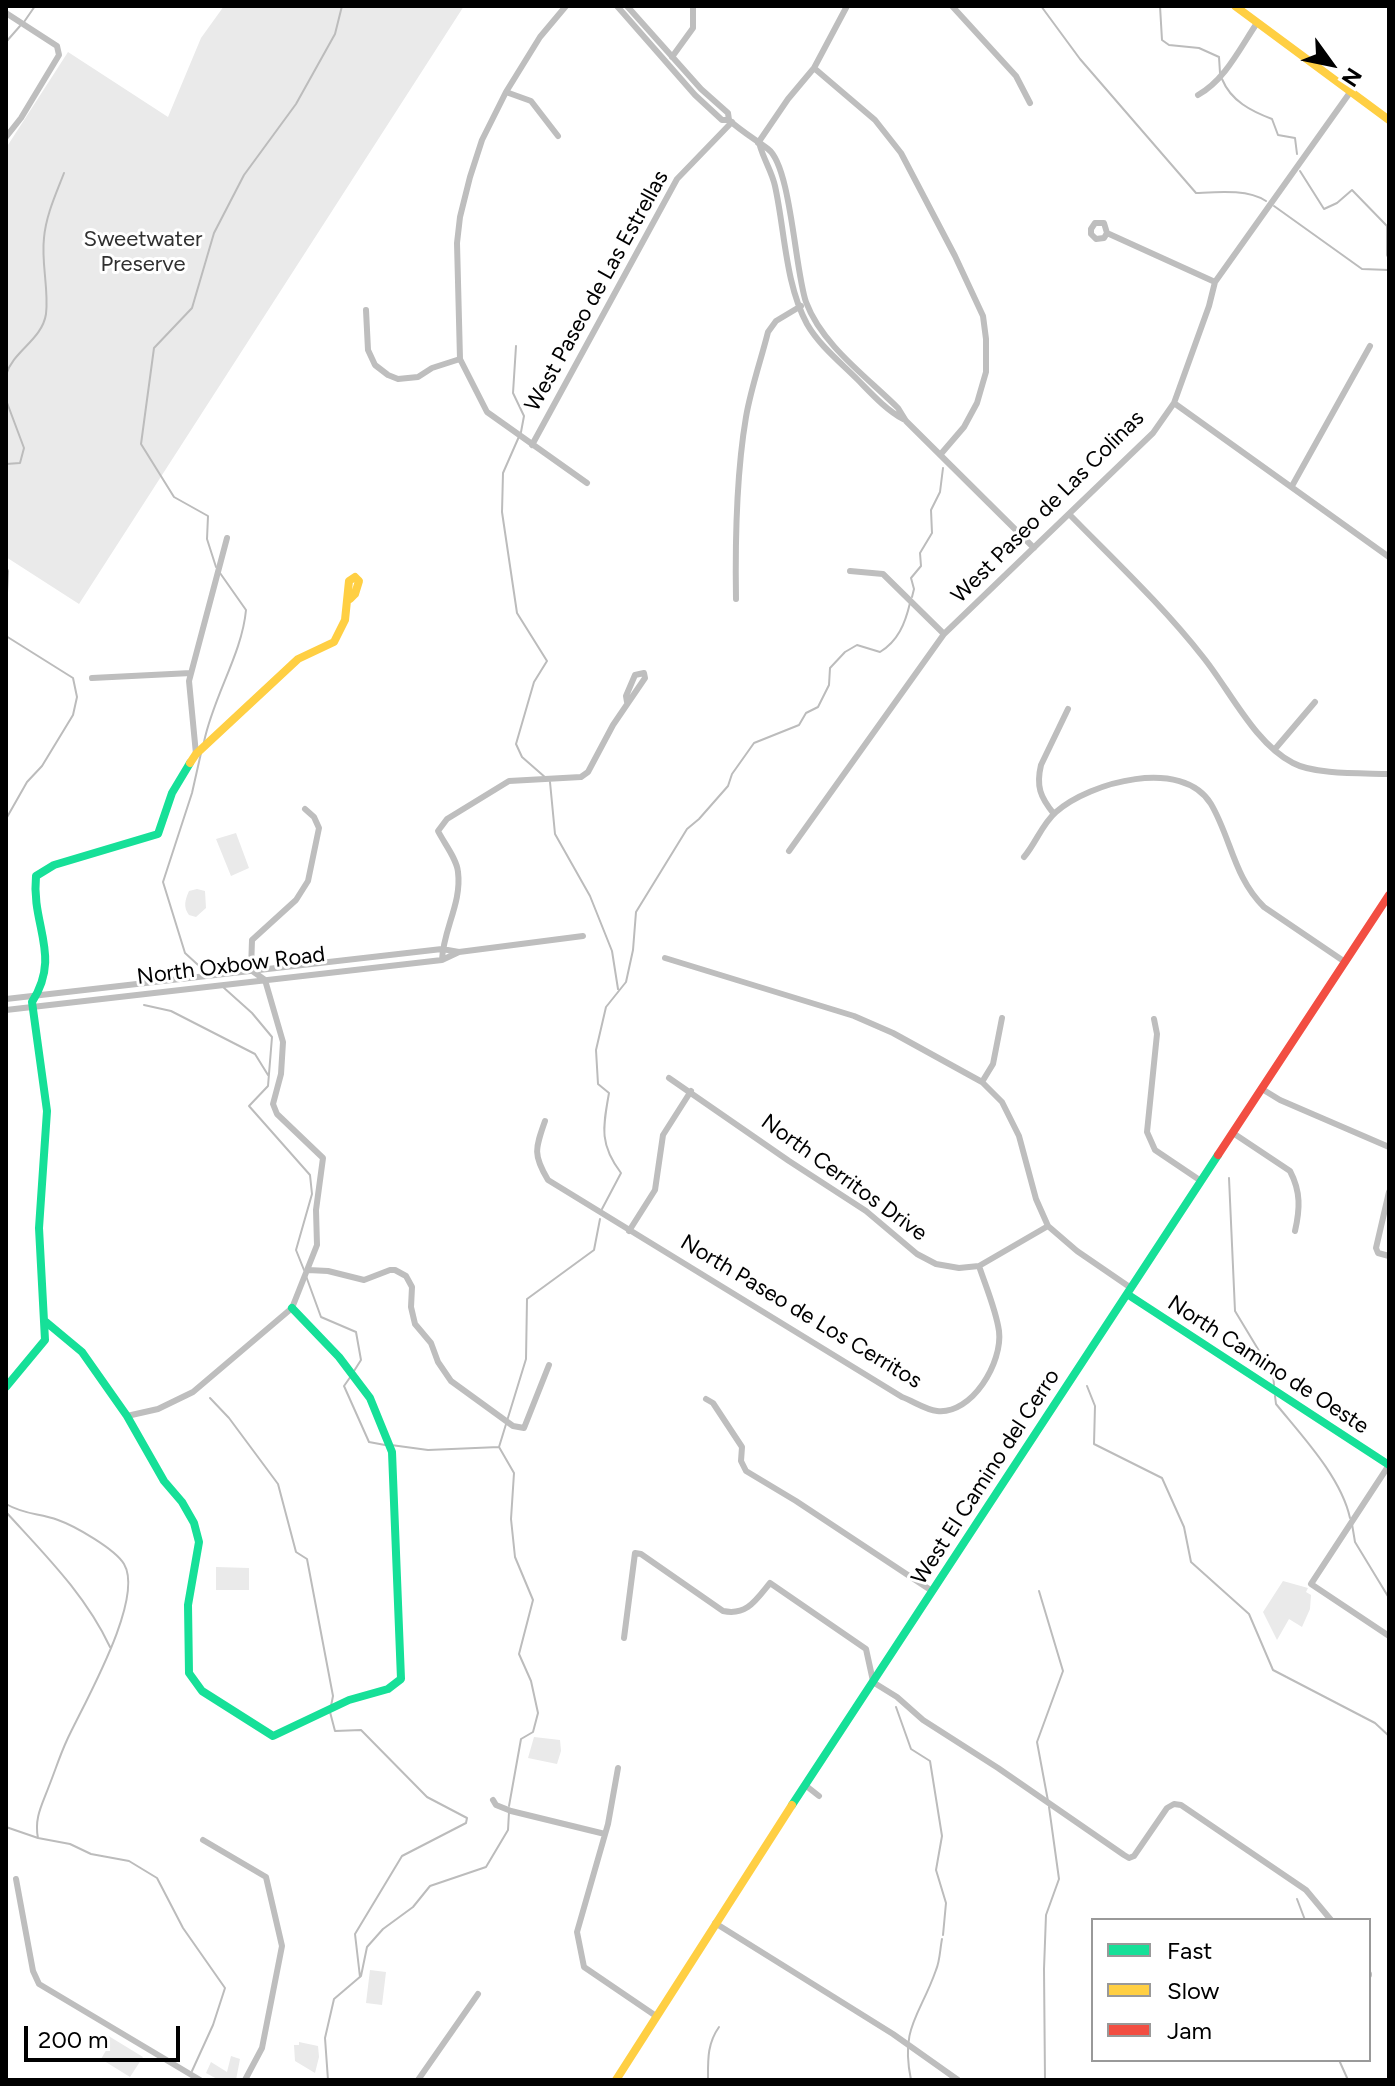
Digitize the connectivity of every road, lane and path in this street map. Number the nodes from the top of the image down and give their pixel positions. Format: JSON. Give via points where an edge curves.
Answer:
{"nodes":[{"id":1,"x":566,"y":6,"type":"edge"},
{"id":2,"x":617,"y":6,"type":"edge"},
{"id":3,"x":627,"y":6,"type":"edge"},
{"id":4,"x":693,"y":6,"type":"edge"},
{"id":5,"x":847,"y":6,"type":"edge"},
{"id":6,"x":952,"y":6,"type":"edge"},
{"id":7,"x":1235,"y":6,"type":"edge"},
{"id":8,"x":6,"y":13,"type":"edge"},
{"id":9,"x":1257,"y":23,"type":"junction"},
{"id":10,"x":670,"y":59,"type":"junction"},
{"id":11,"x":814,"y":68,"type":"junction"},
{"id":12,"x":1351,"y":91,"type":"junction"},
{"id":13,"x":506,"y":92,"type":"junction"},
{"id":14,"x":1198,"y":95,"type":"dead end"},
{"id":15,"x":1030,"y":103,"type":"dead end"},
{"id":16,"x":1389,"y":120,"type":"edge"},
{"id":17,"x":731,"y":121,"type":"junction"},
{"id":18,"x":558,"y":136,"type":"dead end"},
{"id":19,"x":6,"y":137,"type":"edge"},
{"id":20,"x":759,"y":145,"type":"junction"},
{"id":21,"x":1107,"y":233,"type":"dead end"},
{"id":22,"x":1215,"y":282,"type":"junction"},
{"id":23,"x":803,"y":305,"type":"junction"},
{"id":24,"x":366,"y":310,"type":"dead end"},
{"id":25,"x":1370,"y":346,"type":"dead end"},
{"id":26,"x":460,"y":359,"type":"junction"},
{"id":27,"x":1174,"y":403,"type":"junction"},
{"id":28,"x":532,"y":445,"type":"junction"},
{"id":29,"x":940,"y":455,"type":"junction"},
{"id":30,"x":587,"y":483,"type":"dead end"},
{"id":31,"x":1292,"y":486,"type":"junction"},
{"id":32,"x":1070,"y":515,"type":"junction"},
{"id":33,"x":227,"y":538,"type":"dead end"},
{"id":34,"x":1034,"y":548,"type":"junction"},
{"id":35,"x":1389,"y":557,"type":"edge"},
{"id":36,"x":850,"y":571,"type":"dead end"},
{"id":37,"x":350,"y":599,"type":"dead end"},
{"id":38,"x":736,"y":599,"type":"dead end"},
{"id":39,"x":944,"y":634,"type":"junction"},
{"id":40,"x":191,"y":673,"type":"junction"},
{"id":41,"x":92,"y":678,"type":"dead end"},
{"id":42,"x":627,"y":702,"type":"dead end"},
{"id":43,"x":1315,"y":702,"type":"dead end"},
{"id":44,"x":1068,"y":709,"type":"dead end"},
{"id":45,"x":1275,"y":749,"type":"junction"},
{"id":46,"x":196,"y":754,"type":"junction"},
{"id":47,"x":1389,"y":774,"type":"edge"},
{"id":48,"x":305,"y":809,"type":"dead end"},
{"id":49,"x":1054,"y":814,"type":"junction"},
{"id":50,"x":789,"y":851,"type":"dead end"},
{"id":51,"x":1024,"y":857,"type":"dead end"},
{"id":52,"x":1388,"y":899,"type":"edge"},
{"id":53,"x":583,"y":936,"type":"dead end"},
{"id":54,"x":442,"y":949,"type":"junction"},
{"id":55,"x":459,"y":952,"type":"junction"},
{"id":56,"x":665,"y":958,"type":"dead end"},
{"id":57,"x":442,"y":960,"type":"junction"},
{"id":58,"x":1345,"y":962,"type":"junction"},
{"id":59,"x":251,"y":970,"type":"junction"},
{"id":60,"x":265,"y":980,"type":"junction"},
{"id":61,"x":38,"y":996,"type":"junction"},
{"id":62,"x":6,"y":999,"type":"edge"},
{"id":63,"x":33,"y":1008,"type":"junction"},
{"id":64,"x":6,"y":1010,"type":"edge"},
{"id":65,"x":1002,"y":1018,"type":"dead end"},
{"id":66,"x":1154,"y":1019,"type":"dead end"},
{"id":67,"x":669,"y":1078,"type":"dead end"},
{"id":68,"x":982,"y":1082,"type":"junction"},
{"id":69,"x":1262,"y":1089,"type":"junction"},
{"id":70,"x":691,"y":1091,"type":"junction"},
{"id":71,"x":545,"y":1121,"type":"dead end"},
{"id":72,"x":1233,"y":1133,"type":"junction"},
{"id":73,"x":1389,"y":1147,"type":"edge"},
{"id":74,"x":1201,"y":1181,"type":"junction"},
{"id":75,"x":1389,"y":1192,"type":"edge"},
{"id":76,"x":1048,"y":1226,"type":"junction"},
{"id":77,"x":629,"y":1231,"type":"junction"},
{"id":78,"x":1295,"y":1231,"type":"dead end"},
{"id":79,"x":1389,"y":1256,"type":"edge"},
{"id":80,"x":979,"y":1266,"type":"junction"},
{"id":81,"x":308,"y":1270,"type":"junction"},
{"id":82,"x":1129,"y":1291,"type":"junction"},
{"id":83,"x":292,"y":1308,"type":"junction"},
{"id":84,"x":46,"y":1322,"type":"junction"},
{"id":85,"x":549,"y":1365,"type":"dead end"},
{"id":86,"x":6,"y":1387,"type":"edge"},
{"id":87,"x":706,"y":1399,"type":"dead end"},
{"id":88,"x":127,"y":1416,"type":"junction"},
{"id":89,"x":1389,"y":1465,"type":"edge"},
{"id":90,"x":932,"y":1591,"type":"junction"},
{"id":91,"x":1389,"y":1636,"type":"edge"},
{"id":92,"x":624,"y":1638,"type":"dead end"},
{"id":93,"x":873,"y":1681,"type":"junction"},
{"id":94,"x":618,"y":1768,"type":"dead end"},
{"id":95,"x":805,"y":1785,"type":"junction"},
{"id":96,"x":819,"y":1796,"type":"dead end"},
{"id":97,"x":493,"y":1800,"type":"dead end"},
{"id":98,"x":605,"y":1834,"type":"junction"},
{"id":99,"x":203,"y":1840,"type":"dead end"},
{"id":100,"x":16,"y":1879,"type":"dead end"},
{"id":101,"x":1329,"y":1918,"type":"edge"},
{"id":102,"x":715,"y":1923,"type":"junction"},
{"id":103,"x":478,"y":1994,"type":"dead end"},
{"id":104,"x":656,"y":2016,"type":"junction"},
{"id":105,"x":200,"y":2080,"type":"edge"},
{"id":106,"x":245,"y":2080,"type":"edge"},
{"id":107,"x":418,"y":2080,"type":"edge"},
{"id":108,"x":616,"y":2080,"type":"edge"},
{"id":109,"x":958,"y":2080,"type":"edge"}],
"edges":[{"from":1,"to":13,"type":"street"},
{"from":2,"to":10,"type":"street"},
{"from":3,"to":10,"type":"street"},
{"from":4,"to":10,"type":"street","via":[[693,28]]},
{"from":5,"to":11,"type":"street"},
{"from":6,"to":15,"type":"street","via":[[1016,76]]},
{"from":7,"to":9,"type":"street"},
{"from":8,"to":19,"type":"street","via":[[57,46],[59,55]]},
{"from":9,"to":12,"type":"street"},
{"from":9,"to":14,"type":"street","via":[[1212,88]]},
{"from":10,"to":17,"type":"street","via":[[695,95],[722,120]]},
{"from":11,"to":20,"type":"street"},
{"from":11,"to":29,"type":"street","via":[[875,120],[901,153],[983,316],[986,372],[977,403]]},
{"from":12,"to":16,"type":"street"},
{"from":12,"to":22,"type":"street","name":"West Paseo de Las Colinas"},
{"from":13,"to":18,"type":"street","via":[[531,101]]},
{"from":13,"to":26,"type":"street","via":[[482,140],[460,217]]},
{"from":17,"to":20,"type":"street"},
{"from":17,"to":28,"type":"street","name":"West Paseo de Las Estrellas","via":[[677,179]]},
{"from":20,"to":23,"type":"street","via":[[775,185],[789,263]]},
{"from":21,"to":22,"type":"street"},
{"from":22,"to":27,"type":"street","name":"West Paseo de Las Colinas"},
{"from":23,"to":29,"type":"street","via":[[819,341]]},
{"from":23,"to":38,"type":"street","via":[[768,332],[747,415]]},
{"from":24,"to":26,"type":"street","via":[[368,350],[388,375],[418,377]]},
{"from":25,"to":31,"type":"street"},
{"from":26,"to":28,"type":"street","via":[[487,412]]},
{"from":27,"to":31,"type":"street"},
{"from":27,"to":32,"type":"street","name":"West Paseo de Las Colinas","via":[[1153,433]]},
{"from":28,"to":30,"type":"street"},
{"from":29,"to":34,"type":"street"},
{"from":31,"to":35,"type":"street"},
{"from":32,"to":34,"type":"street","name":"West Paseo de Las Colinas"},
{"from":32,"to":45,"type":"street","via":[[1179,629]]},
{"from":33,"to":40,"type":"street"},
{"from":34,"to":39,"type":"street","name":"West Paseo de Las Colinas"},
{"from":36,"to":39,"type":"street","via":[[883,574]]},
{"from":37,"to":46,"type":"street","via":[[334,642],[298,659]]},
{"from":39,"to":50,"type":"street","name":"West Paseo de Las Colinas"},
{"from":40,"to":41,"type":"street"},
{"from":40,"to":46,"type":"street"},
{"from":42,"to":54,"type":"street","via":[[581,777],[509,781],[440,826],[458,869],[458,897]]},
{"from":43,"to":45,"type":"street"},
{"from":44,"to":49,"type":"street","via":[[1039,774],[1039,790]]},
{"from":45,"to":47,"type":"street","via":[[1306,768]]},
{"from":46,"to":61,"type":"street","via":[[172,793],[158,834],[54,865],[36,876],[32,893],[48,962]]},
{"from":48,"to":59,"type":"street","via":[[319,828],[308,881],[296,900],[252,940]]},
{"from":49,"to":51,"type":"street"},
{"from":49,"to":58,"type":"street","via":[[1093,790],[1155,777],[1193,786],[1211,805],[1254,898]]},
{"from":52,"to":58,"type":"street","name":"West El Camino del Cerro"},
{"from":53,"to":55,"type":"street","name":"North Oxbow Road"},
{"from":54,"to":55,"type":"street","name":"North Oxbow Road"},
{"from":54,"to":57,"type":"street"},
{"from":54,"to":59,"type":"street","name":"North Oxbow Road"},
{"from":55,"to":57,"type":"street","name":"North Oxbow Road"},
{"from":56,"to":68,"type":"street","name":"North Camino de Oeste","via":[[854,1016]]},
{"from":57,"to":60,"type":"street","name":"North Oxbow Road"},
{"from":58,"to":69,"type":"street","name":"West El Camino del Cerro"},
{"from":59,"to":60,"type":"street"},
{"from":59,"to":61,"type":"street","name":"North Oxbow Road"},
{"from":60,"to":63,"type":"street","name":"North Oxbow Road"},
{"from":60,"to":81,"type":"street","via":[[283,1042],[273,1104],[323,1158],[317,1245]]},
{"from":61,"to":62,"type":"street","name":"North Oxbow Road"},
{"from":61,"to":63,"type":"street"},
{"from":63,"to":64,"type":"street","name":"North Oxbow Road"},
{"from":63,"to":84,"type":"street","via":[[47,1111],[39,1228]]},
{"from":65,"to":68,"type":"street","via":[[993,1064]]},
{"from":66,"to":74,"type":"street","via":[[1147,1132],[1155,1150]]},
{"from":67,"to":70,"type":"street","name":"North Cerritos Drive"},
{"from":68,"to":76,"type":"street","name":"North Camino de Oeste","via":[[1002,1102],[1019,1136]]},
{"from":69,"to":72,"type":"street","name":"West El Camino del Cerro"},
{"from":69,"to":73,"type":"street"},
{"from":70,"to":77,"type":"street","via":[[663,1135],[655,1190]]},
{"from":70,"to":80,"type":"street","name":"North Cerritos Drive","via":[[866,1211],[917,1254],[948,1266]]},
{"from":71,"to":77,"type":"street","name":"North Paseo de Los Cerritos","via":[[536,1160],[548,1180]]},
{"from":72,"to":74,"type":"street","name":"West El Camino del Cerro"},
{"from":72,"to":78,"type":"street","via":[[1290,1171],[1300,1202]]},
{"from":74,"to":82,"type":"street","name":"West El Camino del Cerro"},
{"from":75,"to":79,"type":"street","via":[[1376,1243],[1378,1253]]},
{"from":76,"to":80,"type":"street"},
{"from":76,"to":82,"type":"street","name":"North Camino de Oeste"},
{"from":77,"to":80,"type":"street","name":"North Paseo de Los Cerritos","via":[[902,1397],[937,1411],[971,1398],[994,1368],[999,1331]]},
{"from":81,"to":83,"type":"street"},
{"from":81,"to":85,"type":"street","via":[[364,1280],[390,1270],[406,1276],[415,1324],[431,1343],[444,1373],[513,1426],[527,1425]]},
{"from":82,"to":89,"type":"street","name":"North Camino de Oeste"},
{"from":82,"to":90,"type":"street","name":"West El Camino del Cerro"},
{"from":83,"to":88,"type":"street","via":[[193,1392],[158,1409]]},
{"from":83,"to":88,"type":"street","via":[[370,1398],[392,1452],[398,1684],[336,1704],[273,1736],[202,1691],[189,1673],[188,1605],[199,1542],[194,1523]]},
{"from":84,"to":86,"type":"street","via":[[45,1340]]},
{"from":84,"to":88,"type":"street","via":[[82,1352]]},
{"from":87,"to":90,"type":"street","via":[[742,1447],[746,1471]]},
{"from":89,"to":91,"type":"street","via":[[1311,1584]]},
{"from":90,"to":93,"type":"street","name":"West El Camino del Cerro"},
{"from":92,"to":93,"type":"street","via":[[633,1555],[639,1553],[723,1611],[748,1609],[770,1583],[866,1649]]},
{"from":93,"to":95,"type":"street","name":"West El Camino del Cerro"},
{"from":93,"to":101,"type":"street","via":[[1129,1858],[1167,1808],[1181,1805],[1300,1885]]},
{"from":94,"to":98,"type":"street"},
{"from":95,"to":96,"type":"street"},
{"from":95,"to":102,"type":"street","name":"West El Camino del Cerro"},
{"from":97,"to":98,"type":"street","via":[[509,1811]]},
{"from":98,"to":104,"type":"street","via":[[577,1932],[580,1954],[590,1973]]},
{"from":99,"to":106,"type":"street","via":[[266,1877],[282,1946],[262,2048]]},
{"from":100,"to":105,"type":"street","via":[[39,1984]]},
{"from":102,"to":104,"type":"street","name":"West El Camino del Cerro"},
{"from":102,"to":109,"type":"street"},
{"from":103,"to":107,"type":"street"},
{"from":104,"to":108,"type":"street","name":"West El Camino del Cerro"}]}
